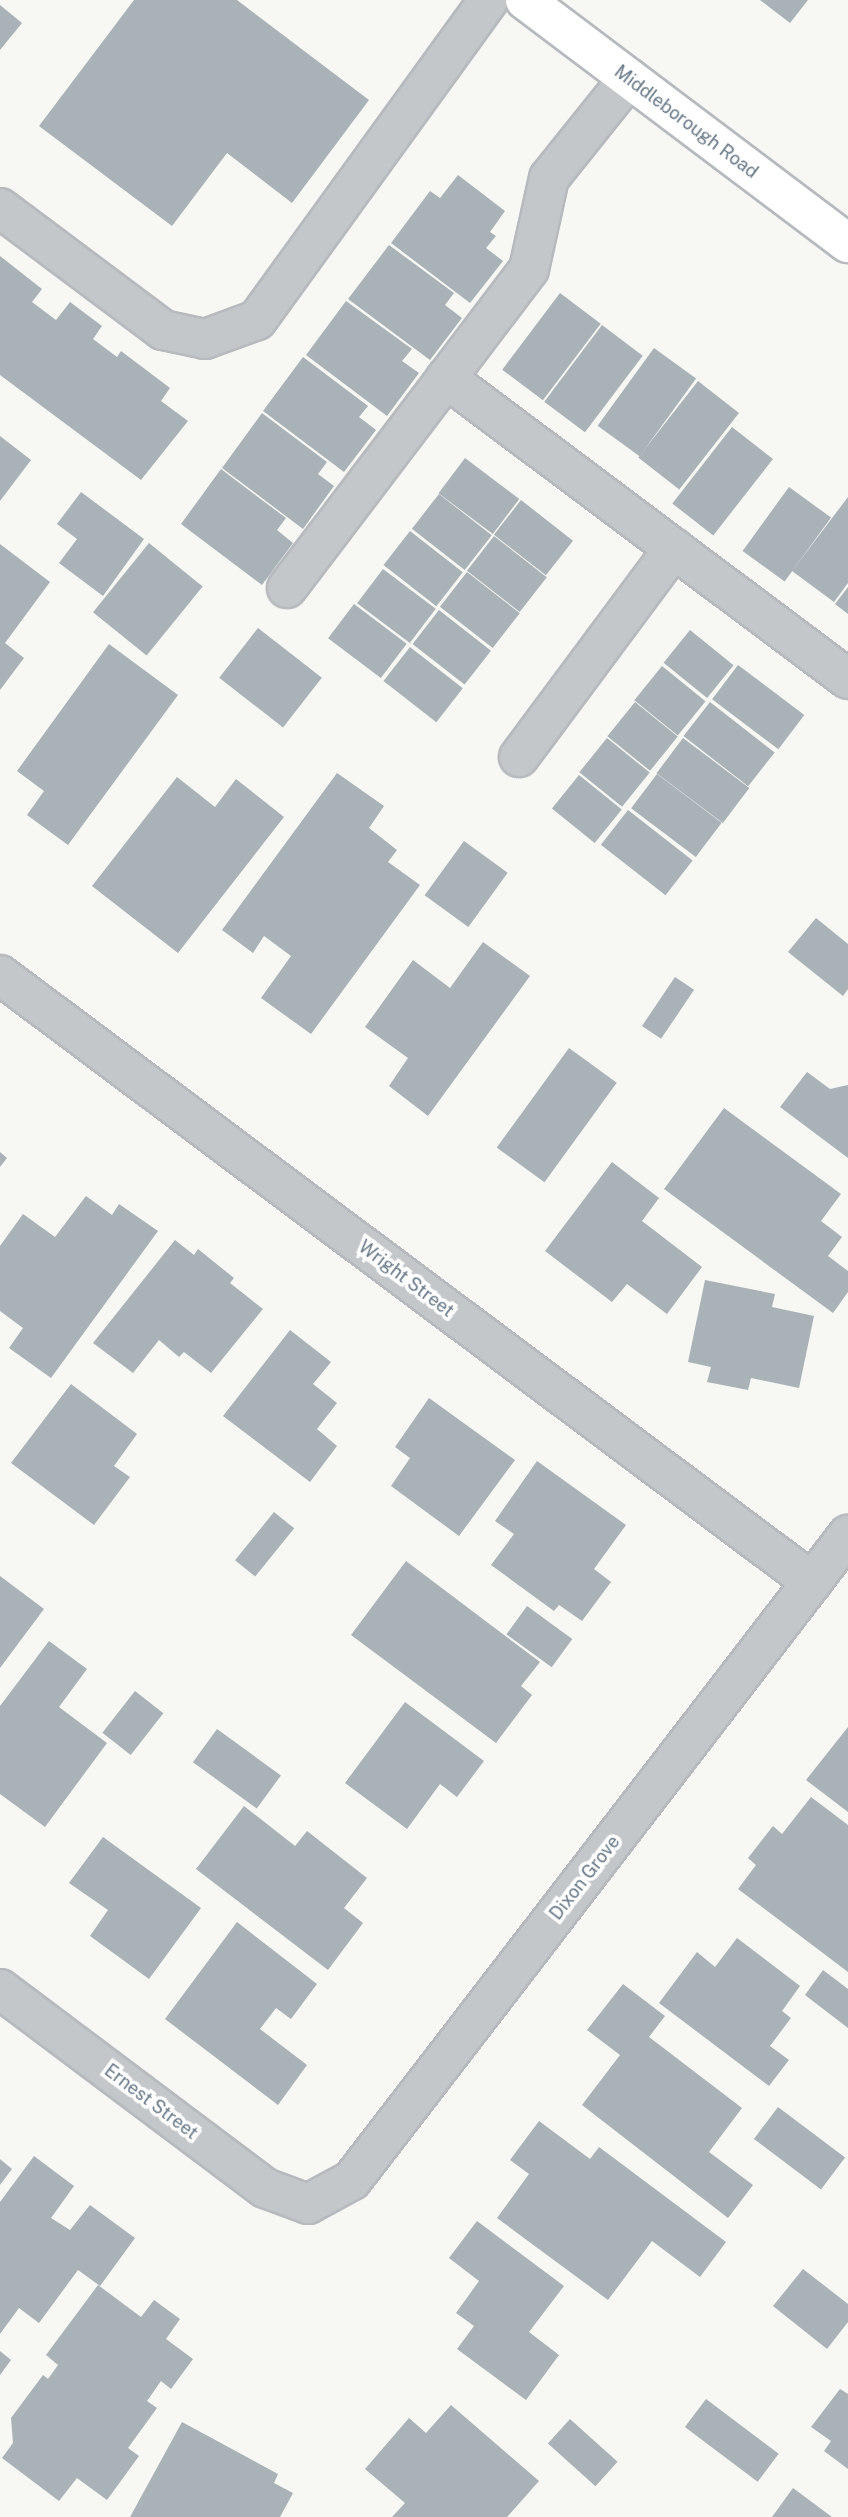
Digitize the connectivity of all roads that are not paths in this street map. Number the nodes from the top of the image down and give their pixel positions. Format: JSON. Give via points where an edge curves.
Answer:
{"nodes":[{"id":1,"x":489,"y":0,"type":"edge"},
{"id":2,"x":525,"y":0,"type":"edge"},
{"id":3,"x":629,"y":78,"type":"junction"},
{"id":4,"x":0,"y":208,"type":"edge"},
{"id":5,"x":848,"y":243,"type":"edge"},
{"id":6,"x":446,"y":378,"type":"junction"},
{"id":7,"x":674,"y":548,"type":"junction"},
{"id":8,"x":287,"y":588,"type":"dead end"},
{"id":9,"x":848,"y":679,"type":"edge"},
{"id":10,"x":519,"y":757,"type":"dead end"},
{"id":11,"x":0,"y":975,"type":"edge"},
{"id":12,"x":848,"y":1535,"type":"edge"},
{"id":13,"x":812,"y":1582,"type":"junction"},
{"id":14,"x":0,"y":1989,"type":"edge"},
{"id":15,"x":308,"y":2204,"type":"joint"}],
"edges":[{"from":1,"to":4,"type":"street","via":[[257,320],[205,339],[163,330]]},
{"from":2,"to":3,"type":"main road","name":"Middleborough Road"},
{"from":3,"to":5,"type":"main road","name":"Middleborough Road"},
{"from":3,"to":6,"type":"street","via":[[549,178],[529,269]]},
{"from":6,"to":7,"type":"street"},
{"from":6,"to":8,"type":"street"},
{"from":7,"to":9,"type":"street"},
{"from":7,"to":10,"type":"street"},
{"from":11,"to":13,"type":"street","name":"Wright Street"},
{"from":12,"to":13,"type":"street","name":"Dixon Grove"},
{"from":13,"to":15,"type":"street","name":"Dixon Grove","via":[[352,2180]]},
{"from":14,"to":15,"type":"street","name":"Ernest Street","via":[[265,2188]]}]}
